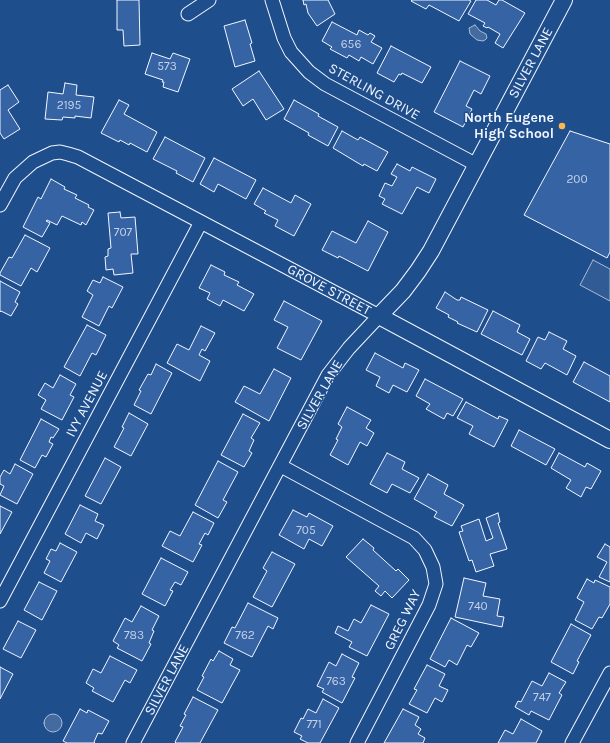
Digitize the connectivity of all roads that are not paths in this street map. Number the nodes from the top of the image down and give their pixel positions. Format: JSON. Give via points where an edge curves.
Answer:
{"nodes":[{"id":1,"x":209,"y":0,"type":"edge"},
{"id":2,"x":272,"y":0,"type":"edge"},
{"id":3,"x":564,"y":0,"type":"edge"},
{"id":4,"x":188,"y":14,"type":"dead end"},
{"id":5,"x":477,"y":165,"type":"junction"},
{"id":6,"x":0,"y":205,"type":"edge"},
{"id":7,"x":202,"y":222,"type":"junction"},
{"id":8,"x":379,"y":316,"type":"junction"},
{"id":9,"x":610,"y":440,"type":"edge"},
{"id":10,"x":281,"y":466,"type":"junction"},
{"id":11,"x":0,"y":601,"type":"edge"},
{"id":12,"x":610,"y":672,"type":"edge"},
{"id":13,"x":133,"y":743,"type":"edge"},
{"id":14,"x":357,"y":743,"type":"edge"},
{"id":15,"x":572,"y":743,"type":"edge"}],
"edges":[{"from":1,"to":4,"type":"street"},
{"from":2,"to":5,"type":"street","name":"STERLING DRIVE","via":[[291,52],[309,72],[325,84]]},
{"from":3,"to":5,"type":"street","name":"SILVER LANE"},
{"from":5,"to":8,"type":"street","name":"SILVER LANE","via":[[418,272],[404,291]]},
{"from":6,"to":7,"type":"street","name":"GROVE STREET","via":[[15,178],[33,162],[60,152],[78,157]]},
{"from":7,"to":8,"type":"street","name":"GROVE STREET"},
{"from":7,"to":11,"type":"street","name":"IVY AVENUE"},
{"from":8,"to":9,"type":"street","name":"GROVE STREET"},
{"from":8,"to":10,"type":"street","name":"SILVER LANE","via":[[349,348],[328,376]]},
{"from":10,"to":13,"type":"street","name":"SILVER LANE"},
{"from":10,"to":14,"type":"street","name":"GREG WAY","via":[[414,538],[426,550],[433,567],[436,584],[430,605]]},
{"from":12,"to":15,"type":"street"}]}
